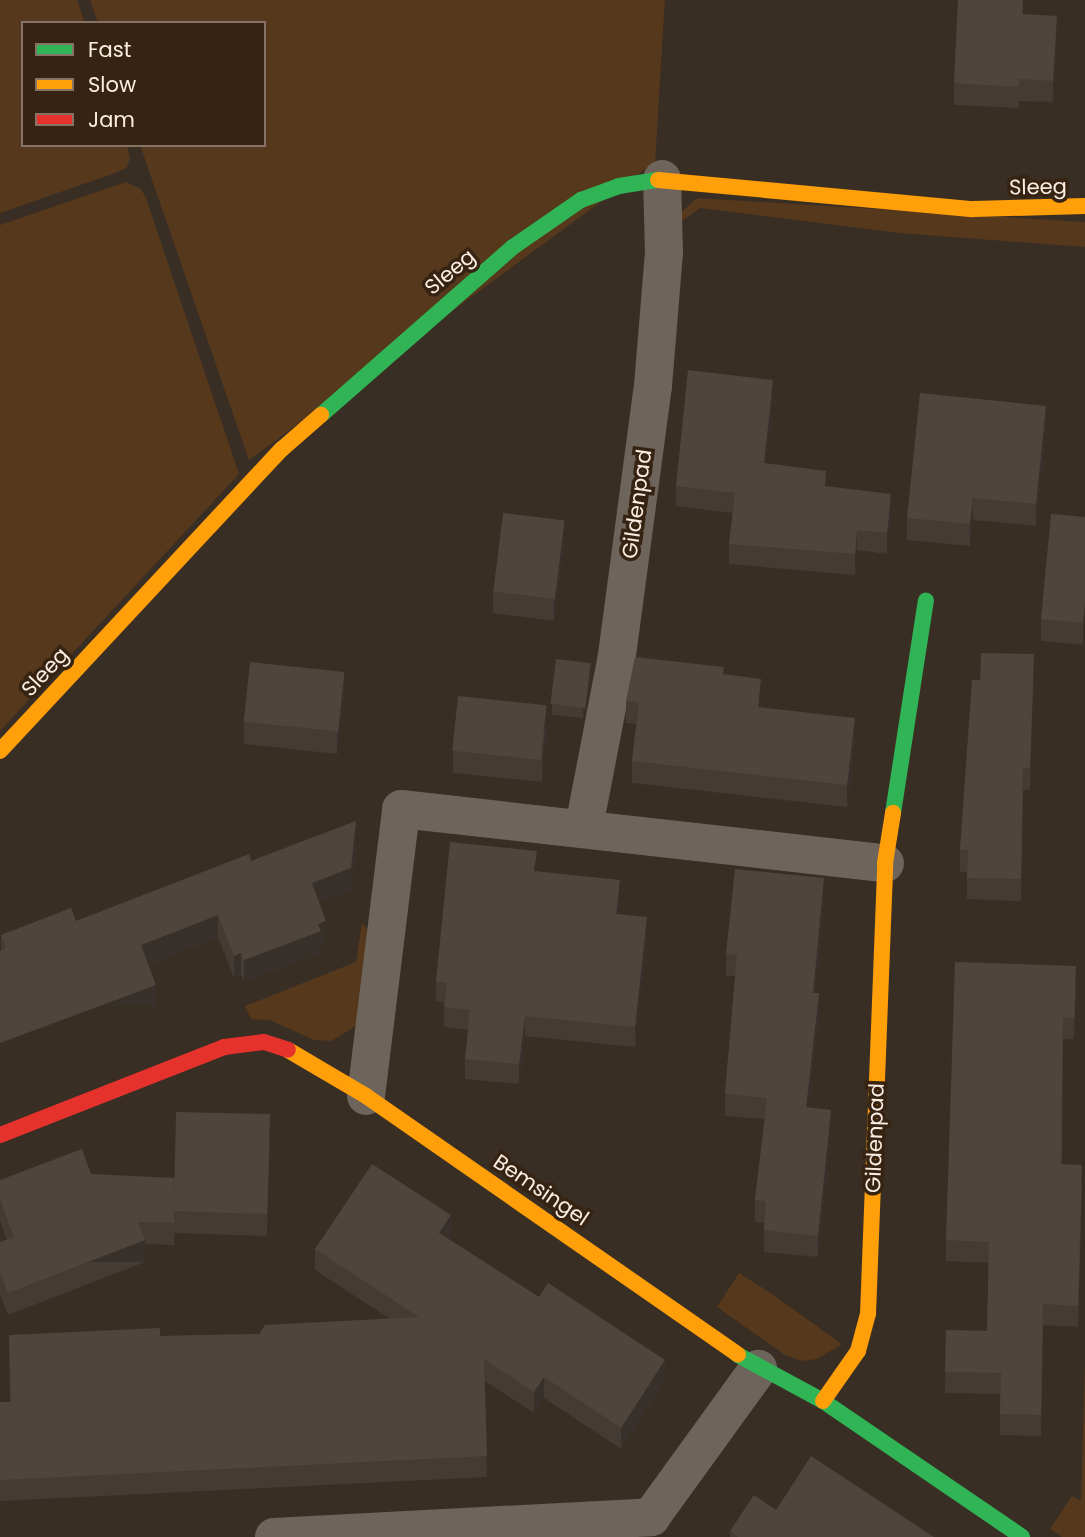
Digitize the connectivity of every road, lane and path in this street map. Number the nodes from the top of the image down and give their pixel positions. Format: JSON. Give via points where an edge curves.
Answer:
{"nodes":[{"id":1,"x":662,"y":179,"type":"junction"},
{"id":2,"x":1085,"y":206,"type":"edge"},
{"id":3,"x":926,"y":601,"type":"dead end"},
{"id":4,"x":0,"y":751,"type":"edge"},
{"id":5,"x":584,"y":827,"type":"junction"},
{"id":6,"x":886,"y":863,"type":"junction"},
{"id":7,"x":366,"y":1096,"type":"junction"},
{"id":8,"x":0,"y":1135,"type":"edge"},
{"id":9,"x":758,"y":1369,"type":"junction"},
{"id":10,"x":823,"y":1401,"type":"junction"},
{"id":11,"x":274,"y":1537,"type":"edge"},
{"id":12,"x":1022,"y":1537,"type":"edge"}],
"edges":[{"from":1,"to":2,"type":"street","name":"Sleeg","via":[[973,209]]},
{"from":1,"to":4,"type":"street","name":"Sleeg","via":[[619,186],[550,218],[405,338],[250,480]]},
{"from":1,"to":5,"type":"street","name":"Gildenpad","via":[[664,253],[653,386],[617,655]]},
{"from":3,"to":6,"type":"street","name":"Gildenpad"},
{"from":5,"to":6,"type":"street"},
{"from":5,"to":7,"type":"street","via":[[401,809]]},
{"from":6,"to":10,"type":"street","name":"Gildenpad","via":[[868,1314],[858,1351]]},
{"from":7,"to":8,"type":"street","name":"Bemsingel","via":[[288,1050],[264,1042],[245,1043]]},
{"from":7,"to":9,"type":"street","name":"Bemsingel"},
{"from":9,"to":10,"type":"street","name":"Bemsingel"},
{"from":9,"to":11,"type":"street","via":[[651,1517]]},
{"from":10,"to":12,"type":"street","name":"Bemsingel"}]}
